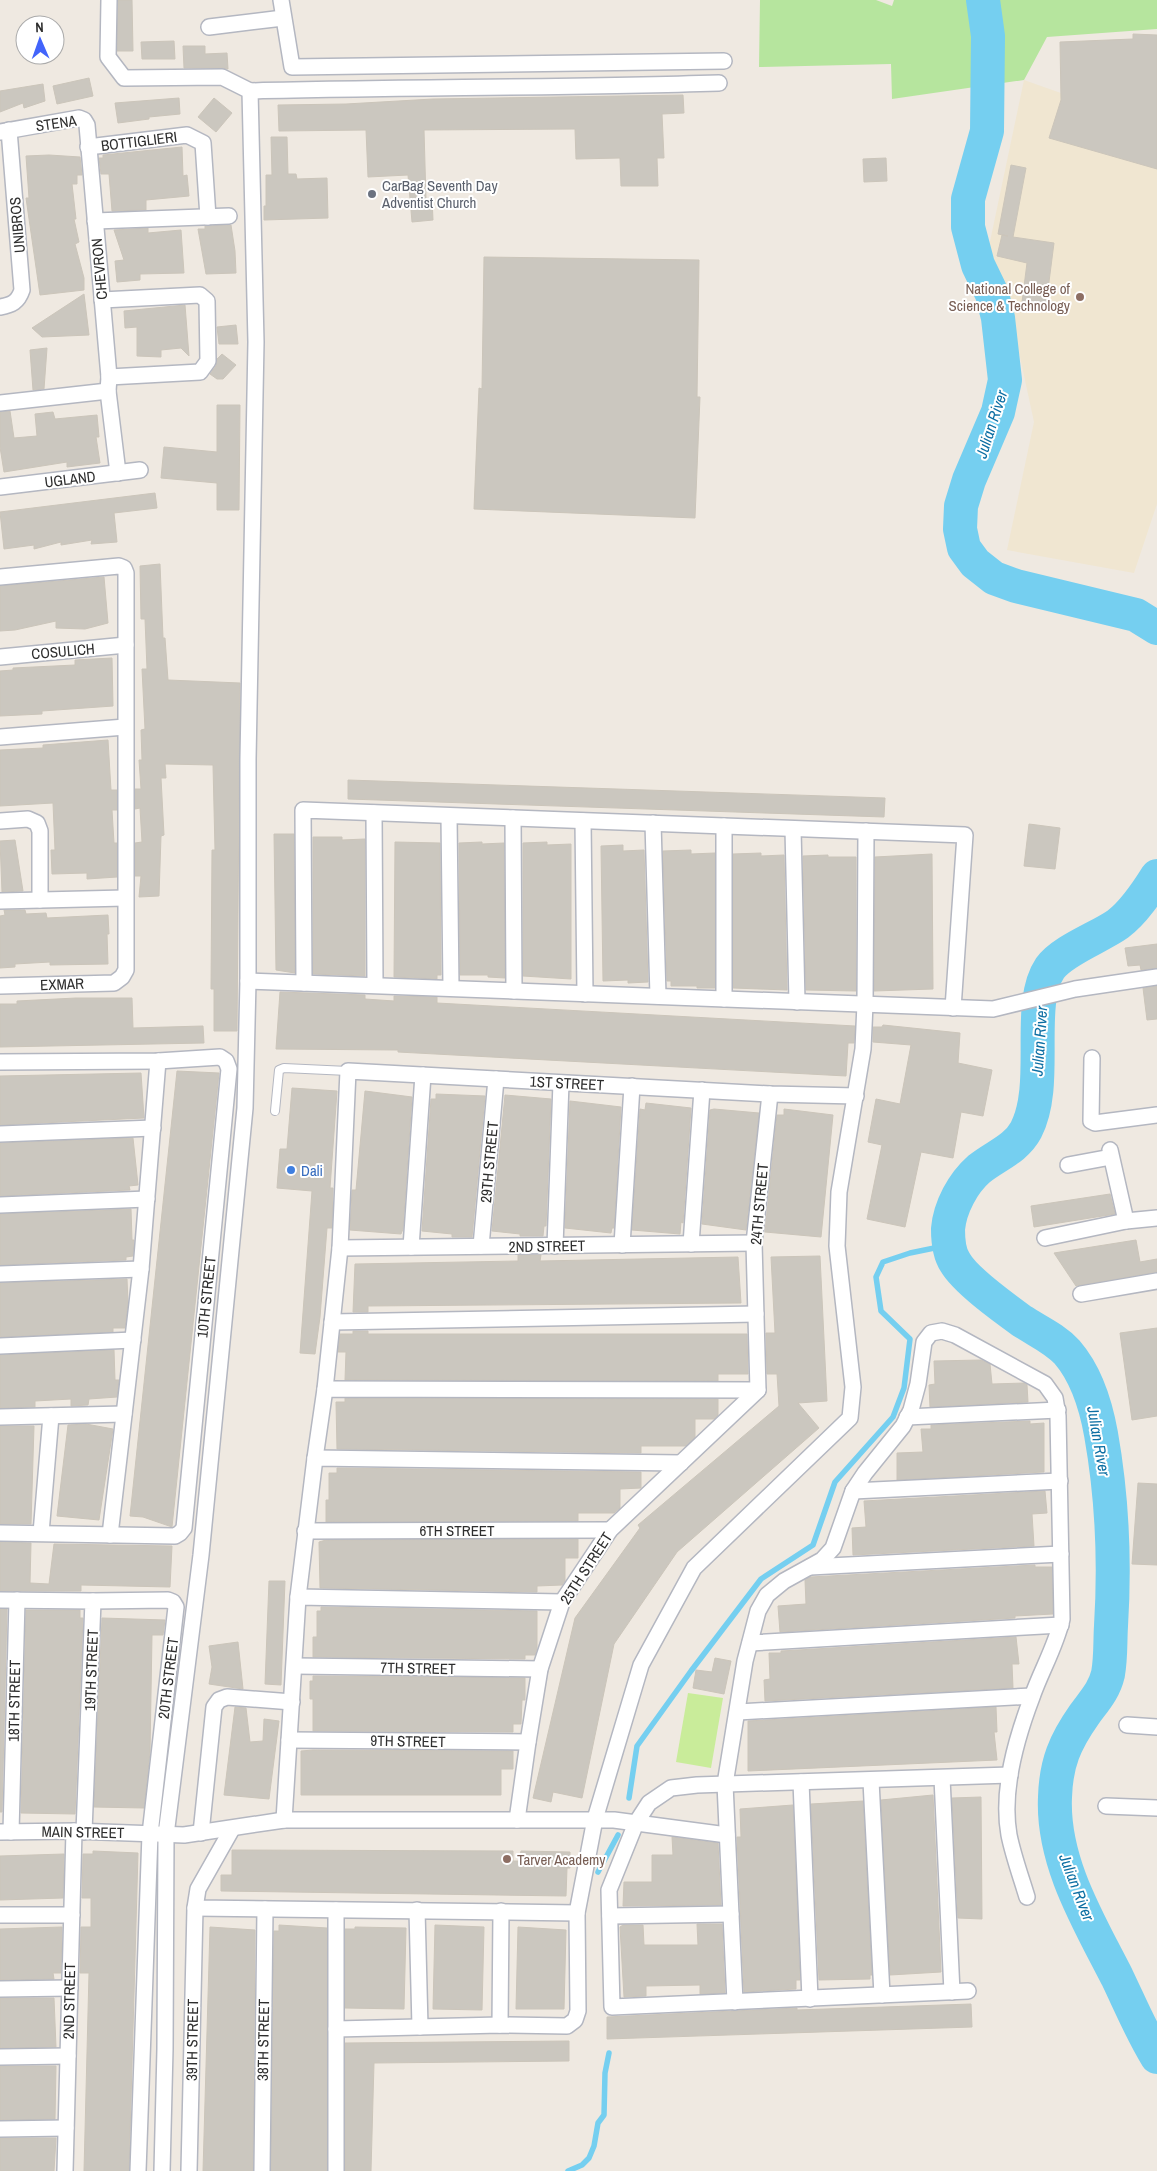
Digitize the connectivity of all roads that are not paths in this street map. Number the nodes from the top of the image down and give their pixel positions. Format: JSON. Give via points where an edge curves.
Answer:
{"nodes":[{"id":1,"x":109,"y":0,"type":"edge"},
{"id":2,"x":281,"y":0,"type":"edge"},
{"id":3,"x":283,"y":18,"type":"junction"},
{"id":4,"x":209,"y":27,"type":"dead end"},
{"id":5,"x":724,"y":61,"type":"dead end"},
{"id":6,"x":719,"y":83,"type":"dead end"},
{"id":7,"x":250,"y":91,"type":"junction"},
{"id":8,"x":4,"y":131,"type":"edge"},
{"id":9,"x":88,"y":147,"type":"junction"},
{"id":10,"x":229,"y":216,"type":"dead end"},
{"id":11,"x":208,"y":217,"type":"junction"},
{"id":12,"x":95,"y":221,"type":"junction"},
{"id":13,"x":102,"y":300,"type":"junction"},
{"id":14,"x":0,"y":308,"type":"edge"},
{"id":15,"x":109,"y":384,"type":"junction"},
{"id":16,"x":0,"y":403,"type":"edge"},
{"id":17,"x":140,"y":470,"type":"dead end"},
{"id":18,"x":118,"y":473,"type":"junction"},
{"id":19,"x":0,"y":487,"type":"edge"},
{"id":20,"x":0,"y":577,"type":"edge"},
{"id":21,"x":126,"y":645,"type":"junction"},
{"id":22,"x":0,"y":657,"type":"edge"},
{"id":23,"x":125,"y":727,"type":"junction"},
{"id":24,"x":0,"y":737,"type":"edge"},
{"id":25,"x":374,"y":813,"type":"junction"},
{"id":26,"x":449,"y":816,"type":"junction"},
{"id":27,"x":513,"y":818,"type":"junction"},
{"id":28,"x":0,"y":821,"type":"edge"},
{"id":29,"x":583,"y":821,"type":"junction"},
{"id":30,"x":653,"y":823,"type":"junction"},
{"id":31,"x":724,"y":826,"type":"junction"},
{"id":32,"x":793,"y":829,"type":"junction"},
{"id":33,"x":866,"y":831,"type":"junction"},
{"id":34,"x":125,"y":898,"type":"junction"},
{"id":35,"x":40,"y":900,"type":"junction"},
{"id":36,"x":0,"y":901,"type":"edge"},
{"id":37,"x":1157,"y":977,"type":"edge"},
{"id":38,"x":248,"y":981,"type":"junction"},
{"id":39,"x":304,"y":983,"type":"junction"},
{"id":40,"x":374,"y":985,"type":"junction"},
{"id":41,"x":0,"y":986,"type":"edge"},
{"id":42,"x":451,"y":988,"type":"junction"},
{"id":43,"x":514,"y":991,"type":"junction"},
{"id":44,"x":585,"y":994,"type":"junction"},
{"id":45,"x":658,"y":996,"type":"junction"},
{"id":46,"x":724,"y":999,"type":"junction"},
{"id":47,"x":796,"y":1002,"type":"junction"},
{"id":48,"x":865,"y":1004,"type":"junction"},
{"id":49,"x":953,"y":1008,"type":"junction"},
{"id":50,"x":1092,"y":1058,"type":"dead end"},
{"id":51,"x":158,"y":1061,"type":"junction"},
{"id":52,"x":0,"y":1062,"type":"edge"},
{"id":53,"x":348,"y":1071,"type":"junction"},
{"id":54,"x":423,"y":1075,"type":"junction"},
{"id":55,"x":496,"y":1079,"type":"junction"},
{"id":56,"x":561,"y":1082,"type":"junction"},
{"id":57,"x":632,"y":1086,"type":"junction"},
{"id":58,"x":702,"y":1090,"type":"junction"},
{"id":59,"x":770,"y":1094,"type":"junction"},
{"id":60,"x":856,"y":1096,"type":"junction"},
{"id":61,"x":275,"y":1110,"type":"dead end"},
{"id":62,"x":1157,"y":1115,"type":"edge"},
{"id":63,"x":153,"y":1128,"type":"junction"},
{"id":64,"x":0,"y":1134,"type":"edge"},
{"id":65,"x":1068,"y":1165,"type":"dead end"},
{"id":66,"x":147,"y":1199,"type":"junction"},
{"id":67,"x":0,"y":1205,"type":"edge"},
{"id":68,"x":1157,"y":1218,"type":"edge"},
{"id":69,"x":1126,"y":1222,"type":"junction"},
{"id":70,"x":1045,"y":1238,"type":"dead end"},
{"id":71,"x":754,"y":1243,"type":"junction"},
{"id":72,"x":691,"y":1244,"type":"junction"},
{"id":73,"x":622,"y":1245,"type":"junction"},
{"id":74,"x":481,"y":1246,"type":"junction"},
{"id":75,"x":555,"y":1246,"type":"junction"},
{"id":76,"x":411,"y":1247,"type":"junction"},
{"id":77,"x":340,"y":1248,"type":"junction"},
{"id":78,"x":142,"y":1269,"type":"junction"},
{"id":79,"x":0,"y":1274,"type":"edge"},
{"id":80,"x":1157,"y":1281,"type":"edge"},
{"id":81,"x":1081,"y":1294,"type":"dead end"},
{"id":82,"x":756,"y":1314,"type":"junction"},
{"id":83,"x":332,"y":1322,"type":"junction"},
{"id":84,"x":133,"y":1340,"type":"junction"},
{"id":85,"x":0,"y":1346,"type":"edge"},
{"id":86,"x":325,"y":1389,"type":"junction"},
{"id":87,"x":758,"y":1390,"type":"junction"},
{"id":88,"x":1058,"y":1410,"type":"junction"},
{"id":89,"x":124,"y":1414,"type":"junction"},
{"id":90,"x":51,"y":1416,"type":"junction"},
{"id":91,"x":0,"y":1417,"type":"edge"},
{"id":92,"x":907,"y":1417,"type":"junction"},
{"id":93,"x":315,"y":1458,"type":"junction"},
{"id":94,"x":682,"y":1463,"type":"junction"},
{"id":95,"x":1060,"y":1481,"type":"junction"},
{"id":96,"x":854,"y":1491,"type":"junction"},
{"id":97,"x":305,"y":1530,"type":"junction"},
{"id":98,"x":610,"y":1530,"type":"junction"},
{"id":99,"x":0,"y":1533,"type":"edge"},
{"id":100,"x":41,"y":1533,"type":"junction"},
{"id":101,"x":110,"y":1535,"type":"junction"},
{"id":102,"x":1061,"y":1554,"type":"junction"},
{"id":103,"x":809,"y":1567,"type":"junction"},
{"id":104,"x":298,"y":1597,"type":"junction"},
{"id":105,"x":0,"y":1600,"type":"edge"},
{"id":106,"x":17,"y":1600,"type":"junction"},
{"id":107,"x":94,"y":1601,"type":"junction"},
{"id":108,"x":562,"y":1602,"type":"junction"},
{"id":109,"x":1061,"y":1625,"type":"junction"},
{"id":110,"x":750,"y":1643,"type":"junction"},
{"id":111,"x":295,"y":1666,"type":"junction"},
{"id":112,"x":540,"y":1669,"type":"junction"},
{"id":113,"x":1032,"y":1696,"type":"junction"},
{"id":114,"x":292,"y":1702,"type":"junction"},
{"id":115,"x":738,"y":1712,"type":"junction"},
{"id":116,"x":1127,"y":1726,"type":"dead end"},
{"id":117,"x":1157,"y":1726,"type":"edge"},
{"id":118,"x":288,"y":1740,"type":"junction"},
{"id":119,"x":528,"y":1742,"type":"junction"},
{"id":120,"x":1010,"y":1776,"type":"junction"},
{"id":121,"x":942,"y":1778,"type":"junction"},
{"id":122,"x":871,"y":1781,"type":"junction"},
{"id":123,"x":801,"y":1782,"type":"junction"},
{"id":124,"x":725,"y":1784,"type":"junction"},
{"id":125,"x":1106,"y":1806,"type":"dead end"},
{"id":126,"x":1157,"y":1808,"type":"edge"},
{"id":127,"x":595,"y":1819,"type":"junction"},
{"id":128,"x":284,"y":1820,"type":"junction"},
{"id":129,"x":517,"y":1820,"type":"junction"},
{"id":130,"x":636,"y":1823,"type":"junction"},
{"id":131,"x":232,"y":1829,"type":"junction"},
{"id":132,"x":79,"y":1831,"type":"junction"},
{"id":133,"x":6,"y":1832,"type":"edge"},
{"id":134,"x":150,"y":1834,"type":"junction"},
{"id":135,"x":201,"y":1834,"type":"junction"},
{"id":136,"x":173,"y":1835,"type":"junction"},
{"id":137,"x":726,"y":1835,"type":"junction"},
{"id":138,"x":1027,"y":1897,"type":"dead end"},
{"id":139,"x":195,"y":1908,"type":"junction"},
{"id":140,"x":265,"y":1909,"type":"junction"},
{"id":141,"x":336,"y":1910,"type":"junction"},
{"id":142,"x":417,"y":1910,"type":"junction"},
{"id":143,"x":501,"y":1911,"type":"junction"},
{"id":144,"x":577,"y":1912,"type":"junction"},
{"id":145,"x":731,"y":1914,"type":"junction"},
{"id":146,"x":0,"y":1915,"type":"edge"},
{"id":147,"x":72,"y":1915,"type":"junction"},
{"id":148,"x":610,"y":1916,"type":"junction"},
{"id":149,"x":70,"y":1988,"type":"junction"},
{"id":150,"x":0,"y":1989,"type":"edge"},
{"id":151,"x":968,"y":1991,"type":"dead end"},
{"id":152,"x":952,"y":1992,"type":"junction"},
{"id":153,"x":882,"y":1995,"type":"junction"},
{"id":154,"x":810,"y":1999,"type":"junction"},
{"id":155,"x":735,"y":2002,"type":"junction"},
{"id":156,"x":500,"y":2024,"type":"junction"},
{"id":157,"x":420,"y":2027,"type":"junction"},
{"id":158,"x":336,"y":2029,"type":"junction"},
{"id":159,"x":68,"y":2056,"type":"junction"},
{"id":160,"x":0,"y":2057,"type":"edge"},
{"id":161,"x":0,"y":2128,"type":"edge"},
{"id":162,"x":66,"y":2128,"type":"junction"},
{"id":163,"x":65,"y":2171,"type":"edge"},
{"id":164,"x":138,"y":2171,"type":"edge"},
{"id":165,"x":162,"y":2171,"type":"edge"},
{"id":166,"x":188,"y":2171,"type":"edge"},
{"id":167,"x":262,"y":2171,"type":"edge"},
{"id":168,"x":336,"y":2171,"type":"edge"}],
"edges":[{"from":1,"to":7,"type":"street","via":[[108,57],[124,78],[222,78]]},
{"from":2,"to":3,"type":"street"},
{"from":3,"to":4,"type":"street"},
{"from":3,"to":5,"type":"street","via":[[292,67]]},
{"from":6,"to":7,"type":"street"},
{"from":7,"to":38,"type":"street","via":[[256,342],[248,759]]},
{"from":8,"to":9,"type":"street","name":"STENA","via":[[79,118],[87,125]]},
{"from":8,"to":14,"type":"street","name":"UNIBROS","via":[[22,290],[18,300]]},
{"from":9,"to":11,"type":"street","name":"BOTTIGLIERI","via":[[187,135],[203,143]]},
{"from":9,"to":12,"type":"street","name":"CHEVRON"},
{"from":10,"to":11,"type":"street"},
{"from":11,"to":12,"type":"street"},
{"from":12,"to":13,"type":"street","name":"CHEVRON"},
{"from":13,"to":15,"type":"street","name":"CHEVRON"},
{"from":13,"to":15,"type":"street","via":[[200,295],[207,301],[208,361],[200,372]]},
{"from":15,"to":16,"type":"street"},
{"from":15,"to":18,"type":"street","name":"CHEVRON"},
{"from":17,"to":18,"type":"street","name":"UGLAND"},
{"from":18,"to":19,"type":"street","name":"UGLAND"},
{"from":20,"to":21,"type":"street","via":[[124,568]]},
{"from":21,"to":22,"type":"street","name":"COSULICH"},
{"from":21,"to":23,"type":"street"},
{"from":23,"to":24,"type":"street"},
{"from":23,"to":34,"type":"street"},
{"from":25,"to":26,"type":"street"},
{"from":25,"to":39,"type":"street","via":[[303,810]]},
{"from":25,"to":40,"type":"street"},
{"from":26,"to":27,"type":"street"},
{"from":26,"to":42,"type":"street"},
{"from":27,"to":29,"type":"street"},
{"from":27,"to":43,"type":"street"},
{"from":28,"to":35,"type":"street","via":[[28,819],[37,823],[40,831]]},
{"from":29,"to":30,"type":"street"},
{"from":29,"to":44,"type":"street"},
{"from":30,"to":31,"type":"street"},
{"from":30,"to":45,"type":"street"},
{"from":31,"to":32,"type":"street"},
{"from":31,"to":46,"type":"street"},
{"from":32,"to":33,"type":"street"},
{"from":32,"to":47,"type":"street"},
{"from":33,"to":48,"type":"street"},
{"from":33,"to":49,"type":"street","via":[[964,835]]},
{"from":34,"to":35,"type":"street"},
{"from":34,"to":41,"type":"street","name":"EXMAR","via":[[126,970],[122,978],[114,983]]},
{"from":35,"to":36,"type":"street"},
{"from":37,"to":49,"type":"street","via":[[1075,990],[993,1009]]},
{"from":38,"to":39,"type":"street"},
{"from":38,"to":136,"type":"street","via":[[246,1108]]},
{"from":39,"to":40,"type":"street"},
{"from":40,"to":42,"type":"street"},
{"from":42,"to":43,"type":"street"},
{"from":43,"to":44,"type":"street"},
{"from":44,"to":45,"type":"street"},
{"from":45,"to":46,"type":"street"},
{"from":46,"to":47,"type":"street"},
{"from":47,"to":48,"type":"street"},
{"from":48,"to":49,"type":"street"},
{"from":48,"to":60,"type":"street"},
{"from":50,"to":62,"type":"street","via":[[1091,1121]]},
{"from":51,"to":52,"type":"street"},
{"from":51,"to":63,"type":"street"},
{"from":51,"to":101,"type":"street","name":"10TH STREET","via":[[220,1057],[229,1069],[184,1528],[174,1536]]},
{"from":53,"to":54,"type":"street","name":"1ST STREET"},
{"from":53,"to":61,"type":"lane","name":"1ST STREET","via":[[279,1070]]},
{"from":53,"to":77,"type":"street"},
{"from":54,"to":55,"type":"street","name":"1ST STREET"},
{"from":54,"to":76,"type":"street"},
{"from":55,"to":56,"type":"street","name":"1ST STREET"},
{"from":55,"to":74,"type":"street","name":"29TH STREET"},
{"from":56,"to":57,"type":"street","name":"1ST STREET"},
{"from":56,"to":75,"type":"street"},
{"from":57,"to":58,"type":"street","name":"1ST STREET"},
{"from":57,"to":73,"type":"street"},
{"from":58,"to":59,"type":"street","name":"1ST STREET"},
{"from":58,"to":72,"type":"street"},
{"from":59,"to":60,"type":"street","name":"1ST STREET"},
{"from":59,"to":71,"type":"street","name":"24TH STREET"},
{"from":60,"to":127,"type":"street","via":[[839,1192],[837,1246],[853,1387],[850,1418],[694,1568],[641,1666]]},
{"from":63,"to":64,"type":"street"},
{"from":63,"to":66,"type":"street"},
{"from":65,"to":69,"type":"street","via":[[1111,1153]]},
{"from":66,"to":67,"type":"street"},
{"from":66,"to":78,"type":"street"},
{"from":68,"to":69,"type":"street"},
{"from":69,"to":70,"type":"street"},
{"from":71,"to":72,"type":"street","name":"2ND STREET"},
{"from":71,"to":82,"type":"street","name":"24TH STREET"},
{"from":72,"to":73,"type":"street","name":"2ND STREET"},
{"from":73,"to":75,"type":"street","name":"2ND STREET"},
{"from":74,"to":75,"type":"street","name":"2ND STREET"},
{"from":74,"to":76,"type":"street","name":"2ND STREET"},
{"from":76,"to":77,"type":"street","name":"2ND STREET"},
{"from":77,"to":83,"type":"street"},
{"from":78,"to":79,"type":"street"},
{"from":78,"to":84,"type":"street"},
{"from":80,"to":81,"type":"street"},
{"from":82,"to":83,"type":"street"},
{"from":82,"to":87,"type":"street"},
{"from":83,"to":86,"type":"street"},
{"from":84,"to":85,"type":"street"},
{"from":84,"to":89,"type":"street"},
{"from":86,"to":87,"type":"street"},
{"from":86,"to":93,"type":"street"},
{"from":87,"to":94,"type":"street","name":"25TH STREET"},
{"from":88,"to":92,"type":"street"},
{"from":88,"to":92,"type":"street","via":[[1046,1384],[956,1335],[942,1331],[931,1333],[924,1342],[918,1384]]},
{"from":88,"to":95,"type":"street"},
{"from":89,"to":90,"type":"street"},
{"from":89,"to":101,"type":"street"},
{"from":90,"to":91,"type":"street"},
{"from":90,"to":100,"type":"street"},
{"from":92,"to":96,"type":"street"},
{"from":93,"to":94,"type":"street"},
{"from":93,"to":97,"type":"street"},
{"from":94,"to":98,"type":"street","name":"25TH STREET"},
{"from":95,"to":96,"type":"street"},
{"from":95,"to":102,"type":"street"},
{"from":96,"to":103,"type":"street","via":[[833,1548],[822,1560]]},
{"from":97,"to":98,"type":"street","name":"6TH STREET"},
{"from":97,"to":104,"type":"street"},
{"from":98,"to":108,"type":"street","name":"25TH STREET"},
{"from":99,"to":100,"type":"street"},
{"from":100,"to":101,"type":"street"},
{"from":102,"to":103,"type":"street"},
{"from":102,"to":109,"type":"street"},
{"from":103,"to":110,"type":"street","via":[[784,1581],[767,1596],[758,1611]]},
{"from":104,"to":108,"type":"street"},
{"from":104,"to":111,"type":"street"},
{"from":105,"to":106,"type":"street"},
{"from":106,"to":107,"type":"street"},
{"from":106,"to":133,"type":"street","name":"18TH STREET"},
{"from":107,"to":132,"type":"street","name":"19TH STREET"},
{"from":107,"to":134,"type":"street","name":"20TH STREET","via":[[168,1600],[176,1607]]},
{"from":108,"to":112,"type":"street","name":"25TH STREET"},
{"from":109,"to":110,"type":"street"},
{"from":109,"to":113,"type":"street"},
{"from":110,"to":115,"type":"street"},
{"from":111,"to":112,"type":"street","name":"7TH STREET"},
{"from":111,"to":114,"type":"street"},
{"from":112,"to":119,"type":"street","name":"25TH STREET"},
{"from":113,"to":115,"type":"street"},
{"from":113,"to":120,"type":"street"},
{"from":114,"to":118,"type":"street"},
{"from":114,"to":135,"type":"street","via":[[226,1697],[218,1700],[214,1707]]},
{"from":115,"to":124,"type":"street"},
{"from":116,"to":117,"type":"street"},
{"from":118,"to":119,"type":"street","name":"9TH STREET"},
{"from":118,"to":128,"type":"street"},
{"from":119,"to":129,"type":"street","name":"25TH STREET"},
{"from":120,"to":121,"type":"street"},
{"from":120,"to":138,"type":"street","via":[[1007,1805],[1009,1835]]},
{"from":121,"to":122,"type":"street"},
{"from":121,"to":152,"type":"street"},
{"from":122,"to":123,"type":"street"},
{"from":122,"to":153,"type":"street"},
{"from":123,"to":124,"type":"street"},
{"from":123,"to":154,"type":"street"},
{"from":124,"to":130,"type":"street","via":[[671,1788],[649,1803]]},
{"from":124,"to":137,"type":"street"},
{"from":125,"to":126,"type":"street"},
{"from":127,"to":129,"type":"street","name":"MAIN STREET"},
{"from":127,"to":130,"type":"street","name":"MAIN STREET"},
{"from":127,"to":144,"type":"street"},
{"from":128,"to":129,"type":"street","name":"MAIN STREET"},
{"from":128,"to":131,"type":"street","name":"MAIN STREET"},
{"from":130,"to":137,"type":"street","name":"MAIN STREET"},
{"from":130,"to":148,"type":"street","via":[[609,1890]]},
{"from":131,"to":135,"type":"street","name":"MAIN STREET"},
{"from":131,"to":139,"type":"street","name":"39TH STREET","via":[[198,1889]]},
{"from":132,"to":133,"type":"street","name":"MAIN STREET"},
{"from":132,"to":134,"type":"street","name":"MAIN STREET"},
{"from":132,"to":147,"type":"street","name":"2ND STREET"},
{"from":134,"to":136,"type":"street","name":"MAIN STREET"},
{"from":134,"to":164,"type":"street"},
{"from":135,"to":136,"type":"street","name":"MAIN STREET"},
{"from":136,"to":165,"type":"street"},
{"from":137,"to":145,"type":"street"},
{"from":139,"to":140,"type":"street"},
{"from":139,"to":166,"type":"street","name":"39TH STREET"},
{"from":140,"to":141,"type":"street"},
{"from":140,"to":167,"type":"street","name":"38TH STREET"},
{"from":141,"to":142,"type":"street"},
{"from":141,"to":158,"type":"street"},
{"from":142,"to":143,"type":"street"},
{"from":142,"to":157,"type":"street"},
{"from":143,"to":144,"type":"street"},
{"from":143,"to":156,"type":"street"},
{"from":144,"to":156,"type":"street","via":[[578,2011],[575,2020],[567,2026]]},
{"from":145,"to":148,"type":"street"},
{"from":145,"to":155,"type":"street"},
{"from":146,"to":147,"type":"street"},
{"from":147,"to":149,"type":"street","name":"2ND STREET"},
{"from":148,"to":155,"type":"street","via":[[612,2007]]},
{"from":149,"to":150,"type":"street"},
{"from":149,"to":159,"type":"street","name":"2ND STREET"},
{"from":151,"to":152,"type":"street"},
{"from":152,"to":153,"type":"street"},
{"from":153,"to":154,"type":"street"},
{"from":154,"to":155,"type":"street"},
{"from":156,"to":157,"type":"street"},
{"from":157,"to":158,"type":"street"},
{"from":158,"to":168,"type":"street"},
{"from":159,"to":160,"type":"street"},
{"from":159,"to":162,"type":"street","name":"2ND STREET"},
{"from":161,"to":162,"type":"street"},
{"from":162,"to":163,"type":"street","name":"2ND STREET"}]}
